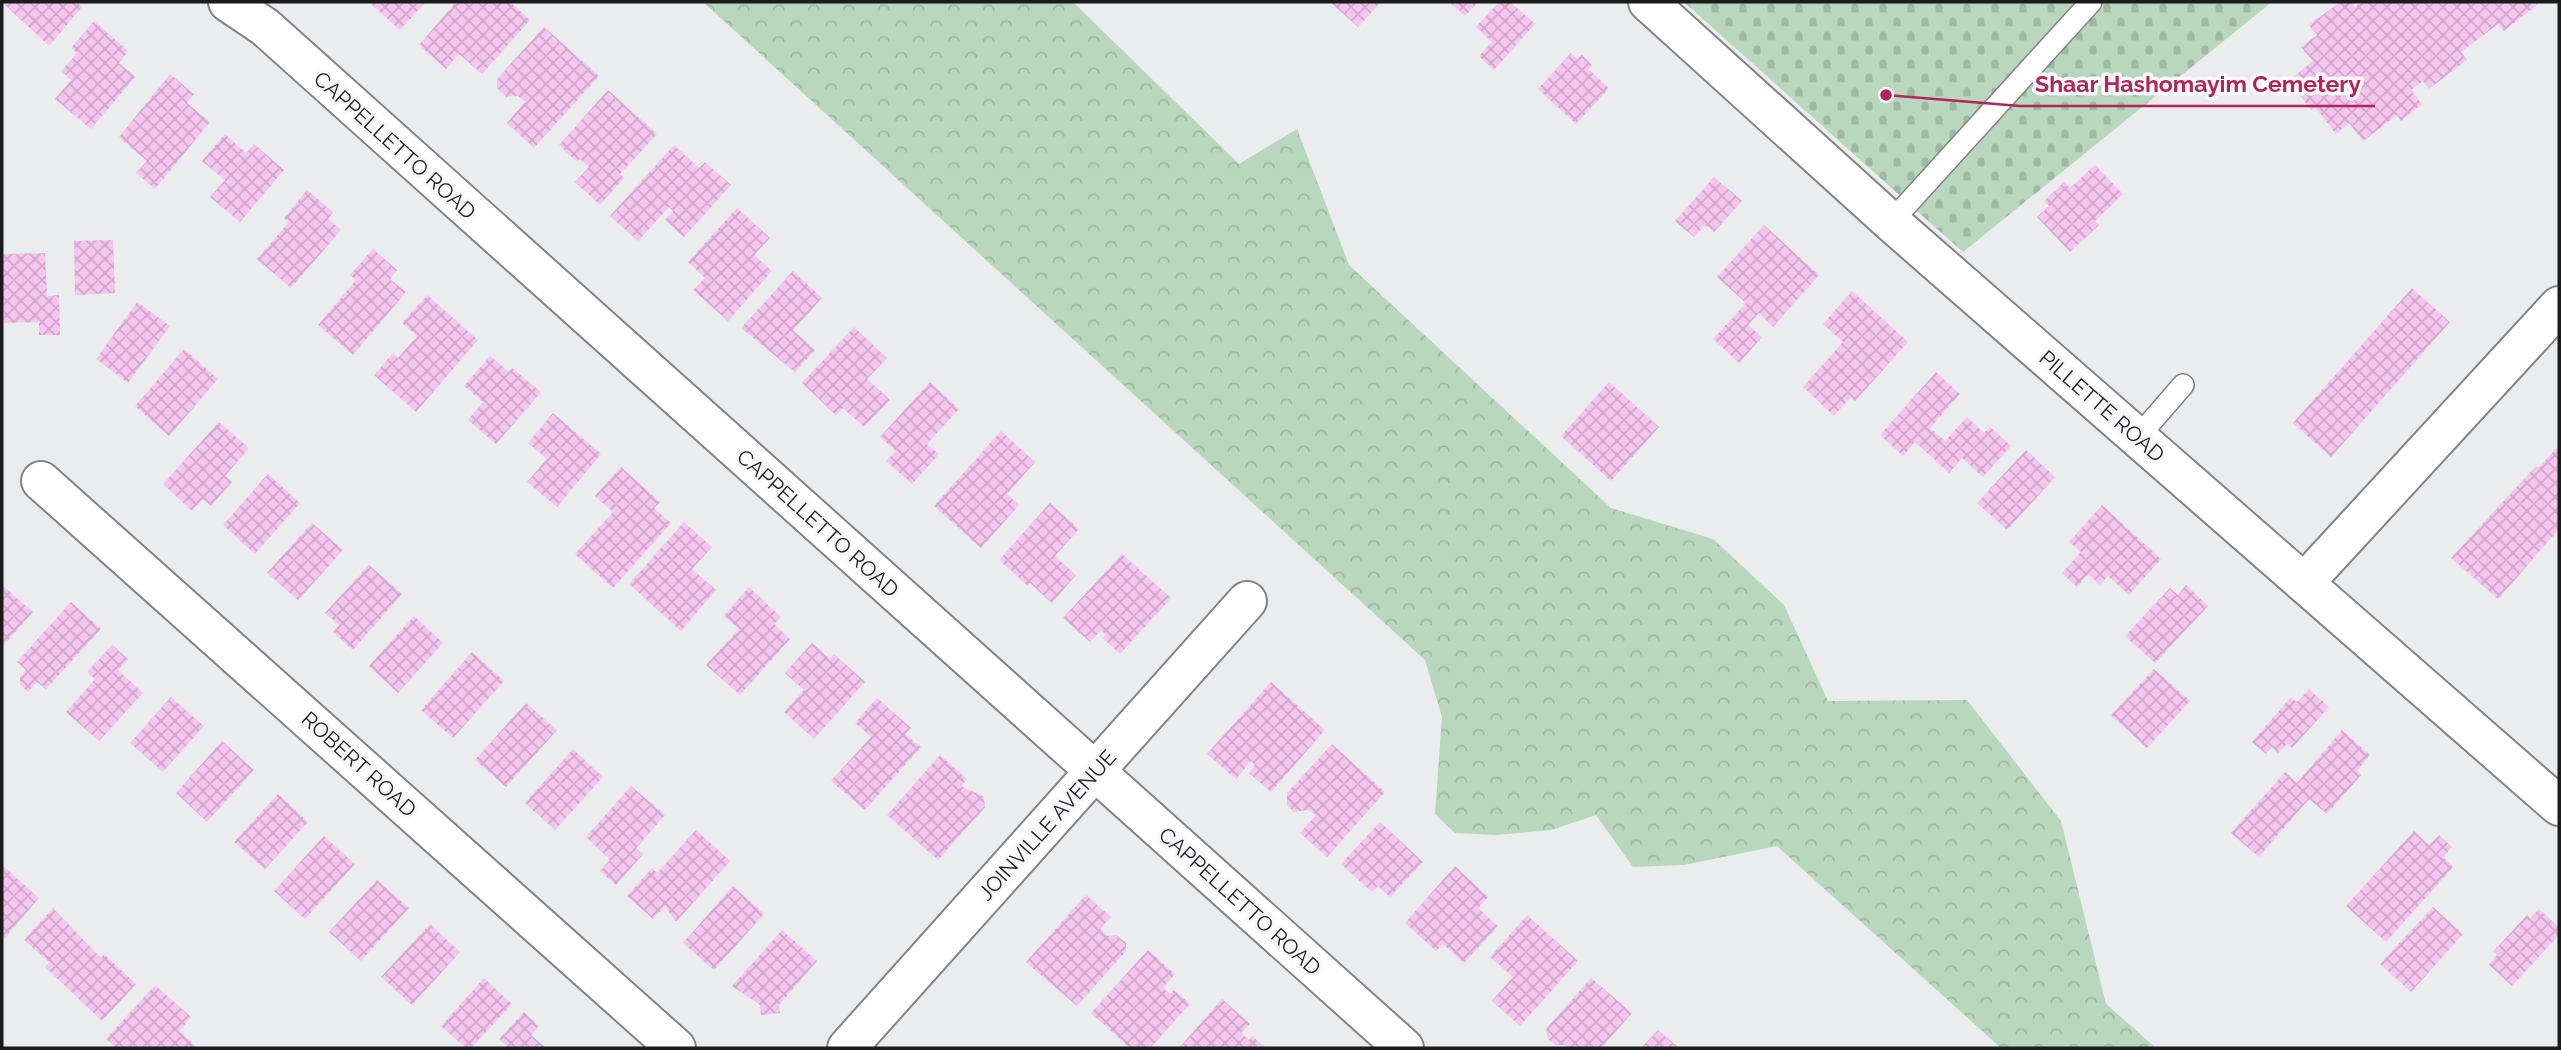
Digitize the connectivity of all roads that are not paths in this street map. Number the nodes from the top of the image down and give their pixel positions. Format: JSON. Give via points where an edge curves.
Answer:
{"nodes":[{"id":1,"x":228,"y":2,"type":"edge"},
{"id":2,"x":1648,"y":2,"type":"edge"},
{"id":3,"x":2091,"y":2,"type":"edge"},
{"id":4,"x":1891,"y":222,"type":"junction"},
{"id":5,"x":2559,"y":306,"type":"edge"},
{"id":6,"x":2183,"y":385,"type":"dead end"},
{"id":7,"x":2138,"y":437,"type":"junction"},
{"id":8,"x":41,"y":481,"type":"dead end"},
{"id":9,"x":2304,"y":583,"type":"junction"},
{"id":10,"x":1247,"y":601,"type":"dead end"},
{"id":11,"x":1095,"y":772,"type":"junction"},
{"id":12,"x":2559,"y":806,"type":"edge"},
{"id":13,"x":676,"y":1048,"type":"edge"},
{"id":14,"x":847,"y":1048,"type":"edge"},
{"id":15,"x":1404,"y":1048,"type":"edge"}],
"edges":[{"from":1,"to":11,"type":"street","name":"CAPPELLETTO ROAD","via":[[265,27]]},
{"from":2,"to":4,"type":"street","name":"PILLETTE ROAD"},
{"from":3,"to":4,"type":"lane"},
{"from":4,"to":7,"type":"street","name":"PILLETTE ROAD"},
{"from":5,"to":9,"type":"street"},
{"from":6,"to":7,"type":"lane"},
{"from":7,"to":9,"type":"street","name":"PILLETTE ROAD"},
{"from":8,"to":13,"type":"street","name":"ROBERT ROAD"},
{"from":9,"to":12,"type":"street","name":"PILLETTE ROAD"},
{"from":10,"to":11,"type":"street","name":"JOINVILLE AVENUE"},
{"from":11,"to":14,"type":"street","name":"JOINVILLE AVENUE"},
{"from":11,"to":15,"type":"street","name":"CAPPELLETTO ROAD"}]}
